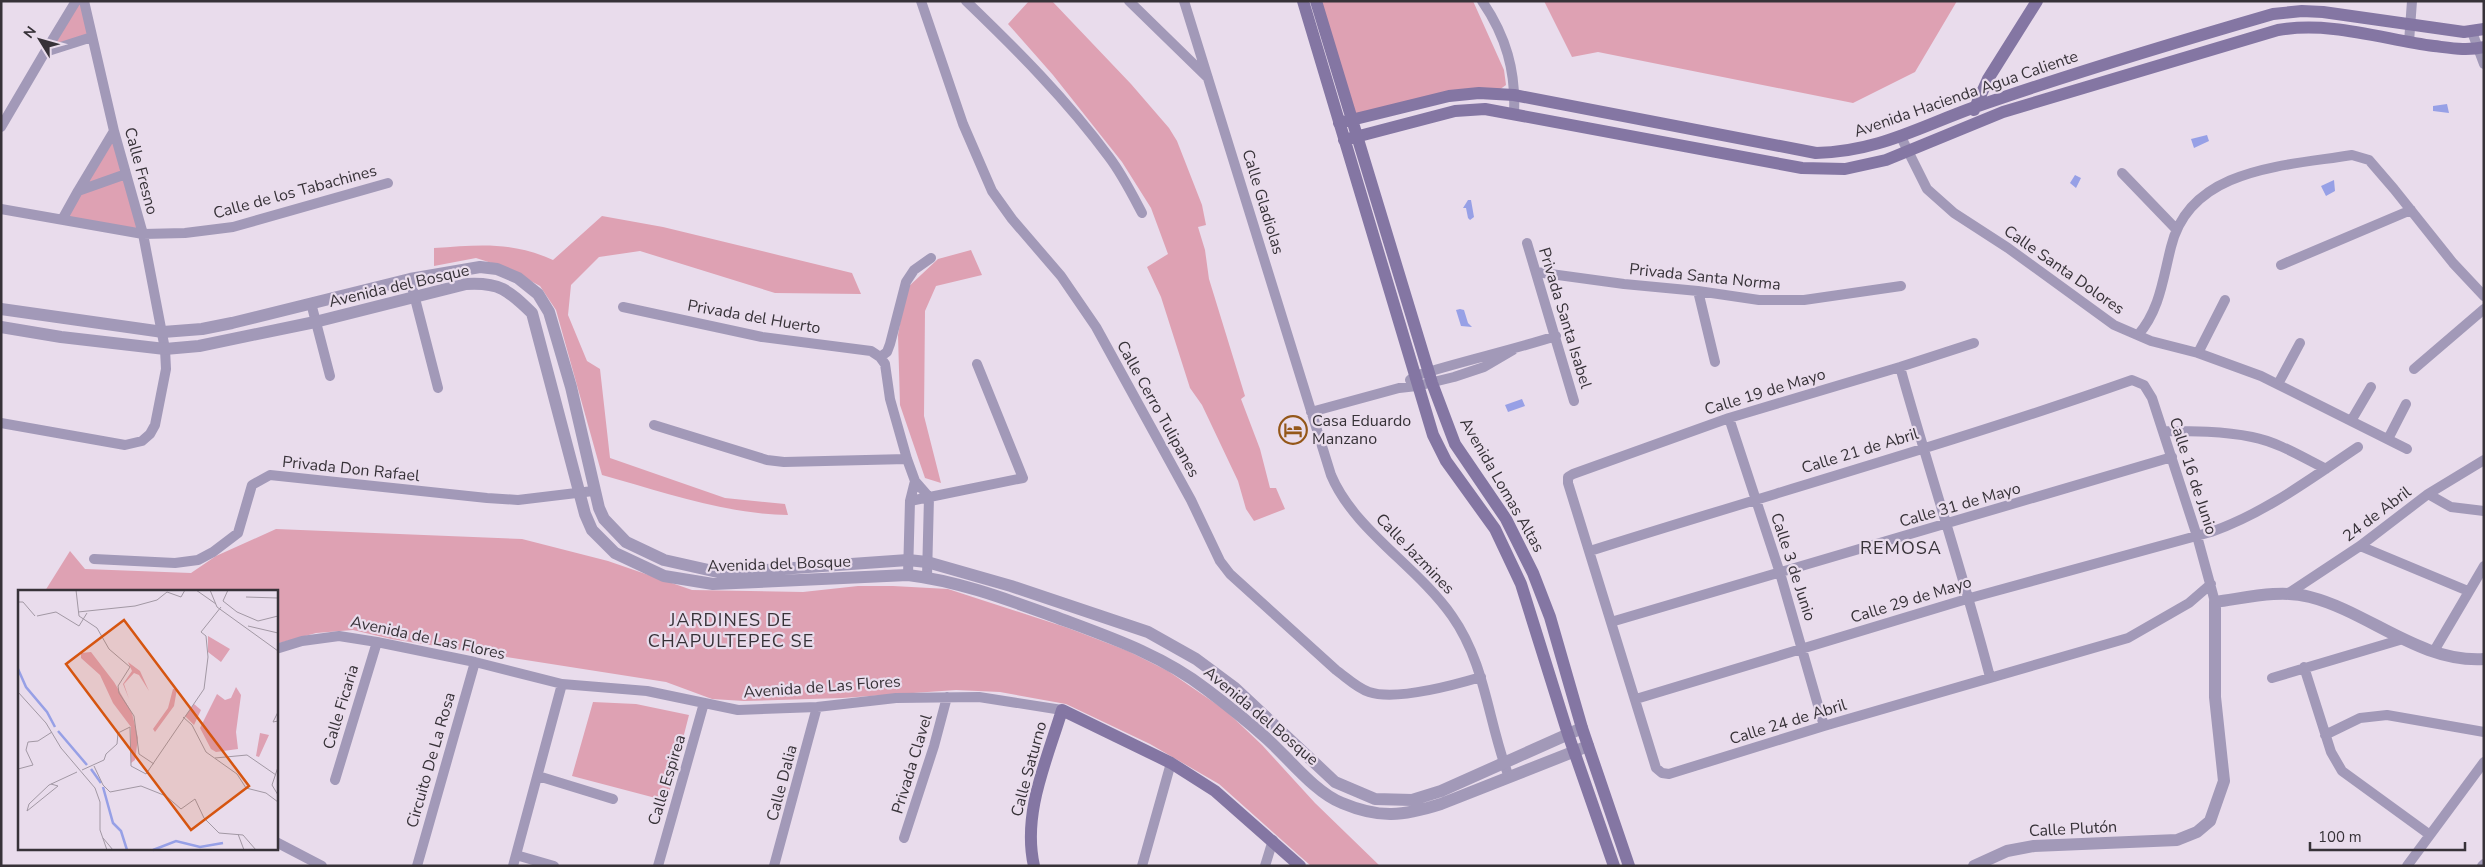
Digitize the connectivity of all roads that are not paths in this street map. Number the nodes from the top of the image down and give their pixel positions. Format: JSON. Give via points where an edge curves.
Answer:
{"nodes":[{"id":1,"x":76,"y":1,"type":"edge"},
{"id":2,"x":84,"y":1,"type":"edge"},
{"id":3,"x":921,"y":1,"type":"edge"},
{"id":4,"x":966,"y":1,"type":"edge"},
{"id":5,"x":1128,"y":1,"type":"edge"},
{"id":6,"x":1184,"y":1,"type":"edge"},
{"id":7,"x":1303,"y":1,"type":"edge"},
{"id":8,"x":1316,"y":1,"type":"edge"},
{"id":9,"x":1482,"y":1,"type":"edge"},
{"id":10,"x":2038,"y":1,"type":"edge"},
{"id":11,"x":2412,"y":1,"type":"edge"},
{"id":12,"x":2410,"y":25,"type":"junction"},
{"id":13,"x":2478,"y":30,"type":"edge"},
{"id":14,"x":92,"y":37,"type":"junction"},
{"id":15,"x":2409,"y":42,"type":"junction"},
{"id":16,"x":2481,"y":48,"type":"edge"},
{"id":17,"x":46,"y":52,"type":"junction"},
{"id":18,"x":2484,"y":64,"type":"edge"},
{"id":19,"x":1210,"y":81,"type":"junction"},
{"id":20,"x":1514,"y":95,"type":"junction"},
{"id":21,"x":1974,"y":107,"type":"junction"},
{"id":22,"x":1514,"y":113,"type":"junction"},
{"id":23,"x":1353,"y":119,"type":"junction"},
{"id":24,"x":1975,"y":122,"type":"junction"},
{"id":25,"x":1339,"y":123,"type":"junction"},
{"id":26,"x":1,"y":127,"type":"edge"},
{"id":27,"x":114,"y":131,"type":"junction"},
{"id":28,"x":1358,"y":136,"type":"junction"},
{"id":29,"x":1901,"y":137,"type":"junction"},
{"id":30,"x":1344,"y":140,"type":"junction"},
{"id":31,"x":1907,"y":153,"type":"junction"},
{"id":32,"x":2122,"y":173,"type":"dead end"},
{"id":33,"x":126,"y":174,"type":"junction"},
{"id":34,"x":388,"y":183,"type":"dead end"},
{"id":35,"x":78,"y":191,"type":"junction"},
{"id":36,"x":1,"y":209,"type":"edge"},
{"id":37,"x":2411,"y":210,"type":"junction"},
{"id":38,"x":1142,"y":213,"type":"dead end"},
{"id":39,"x":63,"y":218,"type":"junction"},
{"id":40,"x":2175,"y":228,"type":"junction"},
{"id":41,"x":143,"y":234,"type":"junction"},
{"id":42,"x":1527,"y":243,"type":"dead end"},
{"id":43,"x":931,"y":258,"type":"dead end"},
{"id":44,"x":2281,"y":265,"type":"dead end"},
{"id":45,"x":1536,"y":272,"type":"junction"},
{"id":46,"x":410,"y":279,"type":"junction"},
{"id":47,"x":1901,"y":286,"type":"dead end"},
{"id":48,"x":1698,"y":290,"type":"junction"},
{"id":49,"x":2484,"y":296,"type":"edge"},
{"id":50,"x":414,"y":298,"type":"junction"},
{"id":51,"x":2225,"y":300,"type":"dead end"},
{"id":52,"x":311,"y":302,"type":"junction"},
{"id":53,"x":623,"y":307,"type":"dead end"},
{"id":54,"x":1,"y":309,"type":"edge"},
{"id":55,"x":2484,"y":309,"type":"edge"},
{"id":56,"x":315,"y":322,"type":"junction"},
{"id":57,"x":1,"y":327,"type":"edge"},
{"id":58,"x":163,"y":332,"type":"junction"},
{"id":59,"x":2138,"y":335,"type":"junction"},
{"id":60,"x":1556,"y":336,"type":"junction"},
{"id":61,"x":1974,"y":343,"type":"dead end"},
{"id":62,"x":2300,"y":343,"type":"dead end"},
{"id":63,"x":165,"y":349,"type":"junction"},
{"id":64,"x":1513,"y":350,"type":"junction"},
{"id":65,"x":2198,"y":353,"type":"junction"},
{"id":66,"x":1478,"y":356,"type":"junction"},
{"id":67,"x":880,"y":357,"type":"junction"},
{"id":68,"x":1716,"y":362,"type":"dead end"},
{"id":69,"x":977,"y":364,"type":"dead end"},
{"id":70,"x":1900,"y":367,"type":"junction"},
{"id":71,"x":1481,"y":368,"type":"junction"},
{"id":72,"x":2414,"y":369,"type":"dead end"},
{"id":73,"x":330,"y":376,"type":"dead end"},
{"id":74,"x":1431,"y":377,"type":"junction"},
{"id":75,"x":1416,"y":381,"type":"junction"},
{"id":76,"x":2139,"y":382,"type":"joint"},
{"id":77,"x":2278,"y":384,"type":"junction"},
{"id":78,"x":2371,"y":387,"type":"dead end"},
{"id":79,"x":438,"y":388,"type":"dead end"},
{"id":80,"x":1574,"y":401,"type":"dead end"},
{"id":81,"x":2406,"y":404,"type":"dead end"},
{"id":82,"x":1311,"y":412,"type":"junction"},
{"id":83,"x":1729,"y":418,"type":"junction"},
{"id":84,"x":2352,"y":421,"type":"junction"},
{"id":85,"x":1,"y":424,"type":"edge"},
{"id":86,"x":654,"y":425,"type":"dead end"},
{"id":87,"x":2163,"y":431,"type":"junction"},
{"id":88,"x":2388,"y":439,"type":"junction"},
{"id":89,"x":1923,"y":448,"type":"junction"},
{"id":90,"x":2358,"y":448,"type":"dead end"},
{"id":91,"x":2407,"y":449,"type":"dead end"},
{"id":92,"x":2172,"y":458,"type":"junction"},
{"id":93,"x":908,"y":459,"type":"junction"},
{"id":94,"x":2484,"y":460,"type":"edge"},
{"id":95,"x":2326,"y":469,"type":"junction"},
{"id":96,"x":1568,"y":477,"type":"joint"},
{"id":97,"x":915,"y":481,"type":"junction"},
{"id":98,"x":593,"y":491,"type":"junction"},
{"id":99,"x":579,"y":492,"type":"junction"},
{"id":100,"x":2428,"y":494,"type":"junction"},
{"id":101,"x":929,"y":498,"type":"junction"},
{"id":102,"x":1755,"y":499,"type":"junction"},
{"id":103,"x":910,"y":500,"type":"junction"},
{"id":104,"x":2484,"y":511,"type":"edge"},
{"id":105,"x":1947,"y":525,"type":"junction"},
{"id":106,"x":2197,"y":536,"type":"junction"},
{"id":107,"x":2360,"y":546,"type":"junction"},
{"id":108,"x":1590,"y":551,"type":"junction"},
{"id":109,"x":94,"y":559,"type":"dead end"},
{"id":110,"x":908,"y":560,"type":"junction"},
{"id":111,"x":927,"y":562,"type":"junction"},
{"id":112,"x":2484,"y":566,"type":"edge"},
{"id":113,"x":1780,"y":573,"type":"junction"},
{"id":114,"x":908,"y":575,"type":"junction"},
{"id":115,"x":927,"y":577,"type":"junction"},
{"id":116,"x":2211,"y":584,"type":"junction"},
{"id":117,"x":2468,"y":591,"type":"junction"},
{"id":118,"x":2289,"y":593,"type":"junction"},
{"id":119,"x":1970,"y":598,"type":"junction"},
{"id":120,"x":2215,"y":602,"type":"junction"},
{"id":121,"x":1611,"y":622,"type":"junction"},
{"id":122,"x":2403,"y":639,"type":"junction"},
{"id":123,"x":377,"y":642,"type":"junction"},
{"id":124,"x":278,"y":648,"type":"edge"},
{"id":125,"x":1802,"y":648,"type":"junction"},
{"id":126,"x":2434,"y":651,"type":"junction"},
{"id":127,"x":2484,"y":659,"type":"edge"},
{"id":128,"x":475,"y":662,"type":"junction"},
{"id":129,"x":2304,"y":667,"type":"junction"},
{"id":130,"x":1481,"y":677,"type":"junction"},
{"id":131,"x":1990,"y":677,"type":"junction"},
{"id":132,"x":2272,"y":678,"type":"dead end"},
{"id":133,"x":562,"y":684,"type":"junction"},
{"id":134,"x":946,"y":697,"type":"junction"},
{"id":135,"x":1636,"y":699,"type":"junction"},
{"id":136,"x":704,"y":703,"type":"junction"},
{"id":137,"x":817,"y":707,"type":"junction"},
{"id":138,"x":1062,"y":710,"type":"junction"},
{"id":139,"x":1824,"y":726,"type":"junction"},
{"id":140,"x":1582,"y":728,"type":"junction"},
{"id":141,"x":2484,"y":732,"type":"edge"},
{"id":142,"x":1568,"y":734,"type":"junction"},
{"id":143,"x":2325,"y":735,"type":"junction"},
{"id":144,"x":1588,"y":746,"type":"junction"},
{"id":145,"x":1574,"y":752,"type":"junction"},
{"id":146,"x":1503,"y":762,"type":"junction"},
{"id":147,"x":2484,"y":762,"type":"edge"},
{"id":148,"x":1171,"y":763,"type":"junction"},
{"id":149,"x":538,"y":776,"type":"junction"},
{"id":150,"x":1509,"y":776,"type":"junction"},
{"id":151,"x":335,"y":780,"type":"dead end"},
{"id":152,"x":613,"y":799,"type":"dead end"},
{"id":153,"x":2430,"y":835,"type":"junction"},
{"id":154,"x":904,"y":838,"type":"dead end"},
{"id":155,"x":1273,"y":840,"type":"junction"},
{"id":156,"x":278,"y":843,"type":"edge"},
{"id":157,"x":516,"y":855,"type":"junction"},
{"id":158,"x":322,"y":866,"type":"edge"},
{"id":159,"x":416,"y":866,"type":"edge"},
{"id":160,"x":513,"y":866,"type":"edge"},
{"id":161,"x":554,"y":866,"type":"edge"},
{"id":162,"x":658,"y":866,"type":"edge"},
{"id":163,"x":774,"y":866,"type":"edge"},
{"id":164,"x":1034,"y":866,"type":"edge"},
{"id":165,"x":1142,"y":866,"type":"edge"},
{"id":166,"x":1265,"y":866,"type":"edge"},
{"id":167,"x":1300,"y":866,"type":"edge"},
{"id":168,"x":1614,"y":866,"type":"edge"},
{"id":169,"x":1629,"y":866,"type":"edge"},
{"id":170,"x":1974,"y":866,"type":"edge"},
{"id":171,"x":2407,"y":866,"type":"edge"}],
"edges":[{"from":1,"to":17,"type":"street"},
{"from":2,"to":14,"type":"street","name":"Calle Fresno"},
{"from":3,"to":130,"type":"street","name":"Calle Cerro Tulipanes","via":[[963,124],[992,191],[1087,313],[1181,482],[1220,561],[1230,574],[1336,670],[1370,692],[1418,691]]},
{"from":4,"to":38,"type":"street","via":[[1035,68],[1110,157]]},
{"from":5,"to":19,"type":"street"},
{"from":6,"to":19,"type":"street","name":"Calle Gladiolas"},
{"from":7,"to":25,"type":"main road","name":"Avenida Lomas Altas"},
{"from":8,"to":23,"type":"main road","name":"Avenida Lomas Altas"},
{"from":9,"to":20,"type":"street","via":[[1501,35],[1514,75]]},
{"from":10,"to":21,"type":"main road"},
{"from":11,"to":12,"type":"street"},
{"from":12,"to":13,"type":"main road","name":"Avenida Hacienda Agua Caliente"},
{"from":12,"to":15,"type":"street"},
{"from":12,"to":21,"type":"main road","name":"Avenida Hacienda Agua Caliente","via":[[2323,12],[2272,14]]},
{"from":13,"to":16,"type":"street"},
{"from":14,"to":17,"type":"street"},
{"from":14,"to":27,"type":"street","name":"Calle Fresno"},
{"from":15,"to":16,"type":"main road","name":"Avenida Hacienda Agua Caliente","via":[[2466,50]]},
{"from":15,"to":24,"type":"main road","name":"Avenida Hacienda Agua Caliente","via":[[2337,29],[2296,27],[2278,30]]},
{"from":16,"to":18,"type":"street"},
{"from":17,"to":26,"type":"street"},
{"from":19,"to":82,"type":"street","name":"Calle Gladiolas"},
{"from":20,"to":22,"type":"street"},
{"from":20,"to":23,"type":"main road","name":"Avenida Hacienda Agua Caliente","via":[[1479,93],[1449,96]]},
{"from":20,"to":29,"type":"main road","name":"Avenida Hacienda Agua Caliente","via":[[1816,153],[1844,152]]},
{"from":21,"to":24,"type":"main road"},
{"from":21,"to":29,"type":"main road","name":"Avenida Hacienda Agua Caliente"},
{"from":22,"to":28,"type":"main road","name":"Avenida Hacienda Agua Caliente","via":[[1485,109],[1455,111]]},
{"from":22,"to":31,"type":"main road","name":"Avenida Hacienda Agua Caliente","via":[[1802,168],[1868,166]]},
{"from":23,"to":25,"type":"main road","name":"Avenida Hacienda Agua Caliente"},
{"from":23,"to":28,"type":"main road","name":"Avenida Lomas Altas"},
{"from":24,"to":31,"type":"main road","name":"Avenida Hacienda Agua Caliente"},
{"from":25,"to":30,"type":"main road","name":"Avenida Lomas Altas"},
{"from":27,"to":33,"type":"street","name":"Calle Fresno"},
{"from":27,"to":35,"type":"street"},
{"from":28,"to":30,"type":"main road","name":"Avenida Hacienda Agua Caliente"},
{"from":28,"to":74,"type":"main road","name":"Avenida Lomas Altas"},
{"from":29,"to":31,"type":"street","name":"Calle Santa Dolores"},
{"from":30,"to":75,"type":"main road","name":"Avenida Lomas Altas"},
{"from":31,"to":59,"type":"street","name":"Calle Santa Dolores","via":[[1927,189],[1954,213],[2114,325]]},
{"from":32,"to":40,"type":"street"},
{"from":33,"to":35,"type":"street"},
{"from":33,"to":41,"type":"street","name":"Calle Fresno"},
{"from":34,"to":41,"type":"street","name":"Calle de los Tabachines","via":[[233,227]]},
{"from":35,"to":39,"type":"street"},
{"from":36,"to":39,"type":"street","name":"Calle de los Tabachines"},
{"from":37,"to":40,"type":"street","via":[[2369,160],[2352,155],[2248,172],[2203,195]]},
{"from":37,"to":44,"type":"street"},
{"from":37,"to":49,"type":"street"},
{"from":39,"to":41,"type":"street","name":"Calle de los Tabachines"},
{"from":40,"to":59,"type":"street","via":[[2157,306]]},
{"from":41,"to":58,"type":"street","name":"Calle Fresno"},
{"from":42,"to":45,"type":"street","name":"Privada Santa Isabel"},
{"from":43,"to":67,"type":"street","via":[[914,270],[906,282],[890,344]]},
{"from":45,"to":48,"type":"street","name":"Privada Santa Norma"},
{"from":45,"to":60,"type":"street","name":"Privada Santa Isabel"},
{"from":46,"to":50,"type":"street"},
{"from":46,"to":52,"type":"street","name":"Avenida del Bosque"},
{"from":46,"to":98,"type":"street","name":"Avenida del Bosque","via":[[480,266],[518,278],[538,294],[549,312],[571,387]]},
{"from":47,"to":48,"type":"street","name":"Privada Santa Norma","via":[[1804,300],[1759,300]]},
{"from":48,"to":68,"type":"street"},
{"from":50,"to":56,"type":"street","name":"Avenida del Bosque"},
{"from":50,"to":79,"type":"street"},
{"from":50,"to":99,"type":"street","name":"Avenida del Bosque","via":[[466,284],[488,283],[512,293],[532,312]]},
{"from":51,"to":65,"type":"street"},
{"from":52,"to":56,"type":"street"},
{"from":52,"to":58,"type":"street","name":"Avenida del Bosque","via":[[232,324]]},
{"from":53,"to":67,"type":"street","name":"Privada del Huerto","via":[[762,337],[871,352]]},
{"from":54,"to":58,"type":"street","name":"Avenida del Bosque"},
{"from":55,"to":72,"type":"street"},
{"from":56,"to":63,"type":"street","name":"Avenida del Bosque","via":[[226,342]]},
{"from":56,"to":73,"type":"street"},
{"from":57,"to":63,"type":"street","name":"Avenida del Bosque"},
{"from":58,"to":63,"type":"street","name":"Calle Fresno"},
{"from":59,"to":65,"type":"street","name":"Calle Santa Dolores"},
{"from":60,"to":64,"type":"street"},
{"from":60,"to":80,"type":"street","name":"Privada Santa Isabel"},
{"from":61,"to":70,"type":"street","name":"Calle 19 de Mayo"},
{"from":62,"to":77,"type":"street"},
{"from":63,"to":85,"type":"street","name":"Calle Fresno","via":[[166,369],[155,425],[142,441],[125,445]]},
{"from":64,"to":66,"type":"street"},
{"from":64,"to":71,"type":"street"},
{"from":65,"to":77,"type":"street","name":"Calle Santa Dolores"},
{"from":66,"to":71,"type":"street"},
{"from":66,"to":74,"type":"street"},
{"from":67,"to":93,"type":"street","via":[[885,364],[890,399]]},
{"from":69,"to":101,"type":"street","via":[[1023,478]]},
{"from":70,"to":83,"type":"street","name":"Calle 19 de Mayo"},
{"from":70,"to":89,"type":"street"},
{"from":71,"to":74,"type":"street"},
{"from":74,"to":75,"type":"street"},
{"from":74,"to":140,"type":"main road","name":"Avenida Lomas Altas","via":[[1455,444],[1506,519],[1533,573],[1550,617]]},
{"from":75,"to":82,"type":"street"},
{"from":75,"to":142,"type":"main road","name":"Avenida Lomas Altas","via":[[1439,448],[1495,529],[1518,576]]},
{"from":76,"to":87,"type":"street","name":"Calle 16 de Junio","via":[[2152,398]]},
{"from":76,"to":89,"type":"street","name":"Calle 21 de Abril","via":[[2132,380],[2031,416]]},
{"from":77,"to":84,"type":"street","name":"Calle Santa Dolores"},
{"from":78,"to":84,"type":"street"},
{"from":81,"to":88,"type":"street"},
{"from":82,"to":130,"type":"street","name":"Calle Jazmines","via":[[1336,488],[1368,526],[1436,593],[1463,632]]},
{"from":83,"to":96,"type":"street","name":"Calle 19 de Mayo"},
{"from":83,"to":102,"type":"street","name":"Calle 3 de Junio"},
{"from":84,"to":88,"type":"street","name":"Calle Santa Dolores"},
{"from":86,"to":93,"type":"street","via":[[767,460]]},
{"from":87,"to":92,"type":"street","name":"Calle 16 de Junio"},
{"from":87,"to":95,"type":"street","via":[[2252,437]]},
{"from":88,"to":91,"type":"street","name":"Calle Santa Dolores"},
{"from":89,"to":102,"type":"street","name":"Calle 21 de Abril"},
{"from":89,"to":105,"type":"street"},
{"from":90,"to":95,"type":"street","name":"Calle 29 de Mayo"},
{"from":92,"to":105,"type":"street","name":"Calle 31 de Mayo"},
{"from":92,"to":106,"type":"street","name":"Calle 16 de Junio"},
{"from":93,"to":97,"type":"street"},
{"from":94,"to":100,"type":"street","name":"24 de Abril"},
{"from":95,"to":106,"type":"street","name":"Calle 29 de Mayo","via":[[2280,500],[2234,524]]},
{"from":96,"to":108,"type":"street","name":"Calle 24 de Abril"},
{"from":97,"to":101,"type":"street"},
{"from":97,"to":103,"type":"street"},
{"from":98,"to":99,"type":"street","name":"Privada Don Rafael"},
{"from":98,"to":110,"type":"street","name":"Avenida del Bosque","via":[[604,520],[626,542],[664,560],[712,571],[722,573]]},
{"from":99,"to":109,"type":"street","name":"Privada Don Rafael","via":[[518,500],[270,475],[252,485],[238,532],[198,560],[175,563]]},
{"from":99,"to":114,"type":"street","name":"Avenida del Bosque","via":[[592,530],[614,553],[664,576],[713,584]]},
{"from":100,"to":104,"type":"street","via":[[2451,507]]},
{"from":100,"to":107,"type":"street","name":"24 de Abril"},
{"from":101,"to":103,"type":"street"},
{"from":101,"to":111,"type":"street"},
{"from":102,"to":108,"type":"street","name":"Calle 21 de Abril"},
{"from":102,"to":113,"type":"street","name":"Calle 3 de Junio"},
{"from":103,"to":110,"type":"street"},
{"from":105,"to":113,"type":"street","name":"Calle 31 de Mayo"},
{"from":105,"to":119,"type":"street"},
{"from":106,"to":116,"type":"street","name":"Calle 16 de Junio"},
{"from":106,"to":119,"type":"street","name":"Calle 29 de Mayo"},
{"from":107,"to":117,"type":"street"},
{"from":107,"to":118,"type":"street","name":"24 de Abril"},
{"from":108,"to":121,"type":"street","name":"Calle 24 de Abril"},
{"from":110,"to":111,"type":"street","name":"Avenida del Bosque"},
{"from":110,"to":114,"type":"street"},
{"from":111,"to":115,"type":"street"},
{"from":111,"to":146,"type":"street","name":"Avenida del Bosque","via":[[1011,586],[1138,629],[1171,645],[1235,688],[1335,782],[1361,795],[1375,799],[1412,800],[1441,791]]},
{"from":112,"to":117,"type":"street"},
{"from":113,"to":121,"type":"street","name":"Calle 31 de Mayo"},
{"from":113,"to":125,"type":"street","name":"Calle 3 de Junio"},
{"from":114,"to":115,"type":"street","name":"Avenida del Bosque"},
{"from":115,"to":150,"type":"street","name":"Avenida del Bosque","via":[[986,592],[1118,640],[1185,674],[1265,736],[1322,790],[1340,803],[1362,811],[1380,816],[1420,811]]},
{"from":116,"to":120,"type":"street","name":"Calle 16 de Junio"},
{"from":116,"to":131,"type":"street","name":"Calle 24 de Abril","via":[[2189,603],[2128,638]]},
{"from":117,"to":126,"type":"street"},
{"from":118,"to":120,"type":"street"},
{"from":118,"to":122,"type":"street","via":[[2328,603]]},
{"from":119,"to":125,"type":"street","name":"Calle 29 de Mayo"},
{"from":119,"to":131,"type":"street"},
{"from":120,"to":170,"type":"street","name":"Calle Plutón","via":[[2215,697],[2224,782],[2210,822],[2197,832],[2177,840],[2034,846],[2007,851]]},
{"from":121,"to":135,"type":"street","name":"Calle 24 de Abril"},
{"from":122,"to":126,"type":"street"},
{"from":122,"to":129,"type":"street"},
{"from":123,"to":124,"type":"street","name":"Avenida de Las Flores","via":[[339,636]]},
{"from":123,"to":128,"type":"street","name":"Avenida de Las Flores"},
{"from":123,"to":151,"type":"street","name":"Calle Ficaria"},
{"from":125,"to":135,"type":"street","name":"Calle 29 de Mayo"},
{"from":125,"to":139,"type":"street","name":"Calle 3 de Junio"},
{"from":126,"to":127,"type":"street","via":[[2460,658]]},
{"from":128,"to":133,"type":"street","name":"Avenida de Las Flores"},
{"from":128,"to":159,"type":"street","name":"Circuito De La Rosa"},
{"from":129,"to":132,"type":"street"},
{"from":129,"to":143,"type":"street"},
{"from":130,"to":146,"type":"street","name":"Calle Jazmines"},
{"from":131,"to":139,"type":"street","name":"Calle 24 de Abril"},
{"from":133,"to":136,"type":"street","name":"Avenida de Las Flores","via":[[647,691]]},
{"from":133,"to":149,"type":"street"},
{"from":134,"to":137,"type":"street","name":"Avenida de Las Flores","via":[[896,698]]},
{"from":134,"to":138,"type":"street","name":"Avenida de Las Flores","via":[[979,697]]},
{"from":134,"to":154,"type":"street","name":"Privada Clavel"},
{"from":135,"to":139,"type":"street","name":"Calle 24 de Abril","via":[[1656,768],[1662,773],[1669,774]]},
{"from":136,"to":137,"type":"street","name":"Avenida de Las Flores","via":[[738,710]]},
{"from":136,"to":162,"type":"street","name":"Calle Espirea"},
{"from":137,"to":163,"type":"street","name":"Calle Dalia"},
{"from":138,"to":148,"type":"main road","name":"Avenida de Las Flores"},
{"from":138,"to":164,"type":"main road","name":"Calle Saturno","via":[[1031,814]]},
{"from":140,"to":142,"type":"street","name":"Avenida del Bosque"},
{"from":140,"to":144,"type":"main road","name":"Avenida Lomas Altas"},
{"from":141,"to":143,"type":"street","via":[[2387,716],[2360,718]]},
{"from":142,"to":145,"type":"main road","name":"Avenida Lomas Altas"},
{"from":142,"to":146,"type":"street","name":"Avenida del Bosque"},
{"from":143,"to":153,"type":"street","via":[[2330,752],[2342,771]]},
{"from":144,"to":145,"type":"street","name":"Avenida del Bosque"},
{"from":144,"to":169,"type":"main road","name":"Avenida Lomas Altas"},
{"from":145,"to":150,"type":"street","name":"Avenida del Bosque"},
{"from":145,"to":168,"type":"main road","name":"Avenida Lomas Altas"},
{"from":146,"to":150,"type":"street","name":"Calle Jazmines"},
{"from":147,"to":153,"type":"street"},
{"from":148,"to":155,"type":"main road","name":"Avenida de Las Flores","via":[[1215,791]]},
{"from":148,"to":165,"type":"street"},
{"from":149,"to":152,"type":"street"},
{"from":149,"to":157,"type":"street"},
{"from":153,"to":171,"type":"street"},
{"from":155,"to":166,"type":"street"},
{"from":155,"to":167,"type":"main road","name":"Avenida de Las Flores"},
{"from":156,"to":158,"type":"street"},
{"from":157,"to":160,"type":"street"},
{"from":157,"to":161,"type":"street"}]}
